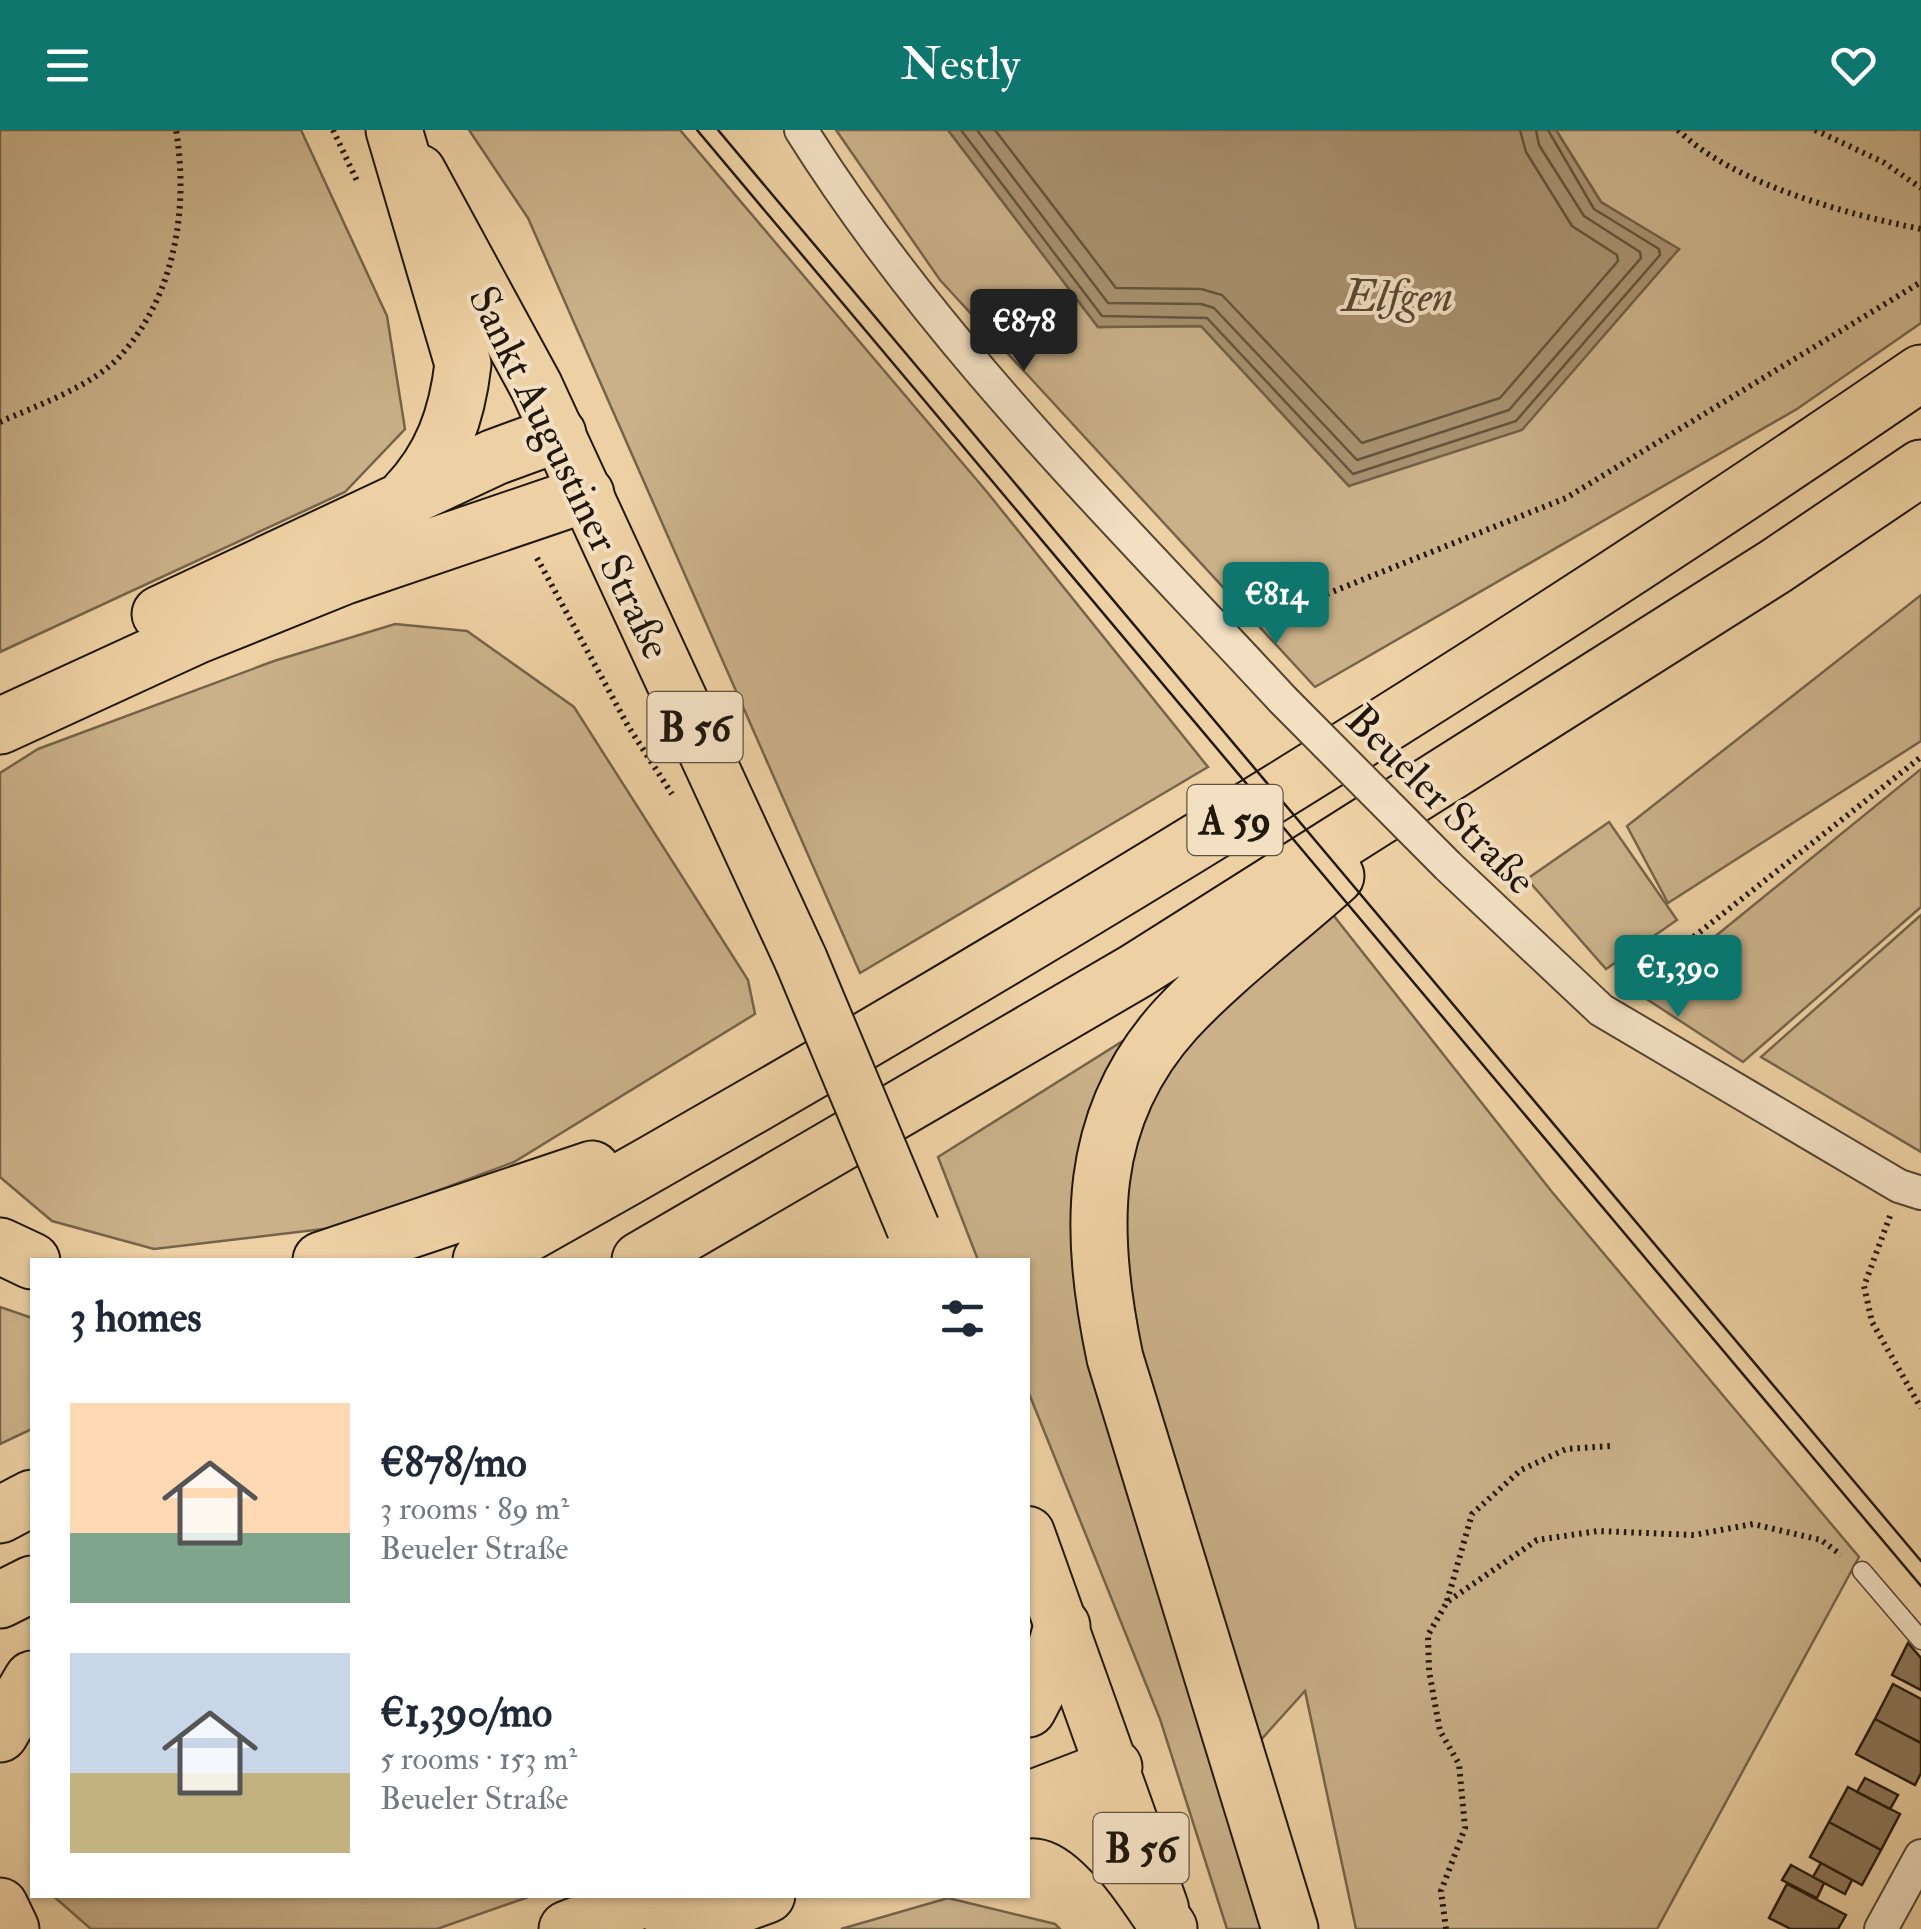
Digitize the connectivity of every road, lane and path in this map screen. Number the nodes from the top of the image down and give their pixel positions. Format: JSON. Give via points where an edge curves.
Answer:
{"nodes":[{"id":1,"x":176,"y":130,"type":"edge"},
{"id":2,"x":395,"y":130,"type":"edge"},
{"id":3,"x":801,"y":130,"type":"edge"},
{"id":4,"x":1678,"y":130,"type":"edge"},
{"id":5,"x":1815,"y":130,"type":"edge"},
{"id":6,"x":1921,"y":188,"type":"edge"},
{"id":7,"x":1921,"y":229,"type":"edge"},
{"id":8,"x":1921,"y":282,"type":"edge"},
{"id":9,"x":1921,"y":373,"type":"edge"},
{"id":10,"x":0,"y":422,"type":"edge"},
{"id":11,"x":558,"y":434,"type":"junction"},
{"id":12,"x":1921,"y":468,"type":"edge"},
{"id":13,"x":586,"y":494,"type":"junction"},
{"id":14,"x":402,"y":500,"type":"junction"},
{"id":15,"x":1223,"y":636,"type":"junction"},
{"id":16,"x":0,"y":689,"type":"edge"},
{"id":17,"x":0,"y":726,"type":"edge"},
{"id":18,"x":1921,"y":757,"type":"edge"},
{"id":19,"x":1444,"y":778,"type":"junction"},
{"id":20,"x":1600,"y":1010,"type":"junction"},
{"id":21,"x":727,"y":1123,"type":"junction"},
{"id":22,"x":1910,"y":1189,"type":"edge"},
{"id":23,"x":919,"y":1244,"type":"edge"},
{"id":24,"x":0,"y":1246,"type":"edge"},
{"id":25,"x":326,"y":1258,"type":"edge"},
{"id":26,"x":485,"y":1258,"type":"edge"},
{"id":27,"x":643,"y":1258,"type":"edge"},
{"id":28,"x":30,"y":1260,"type":"edge"},
{"id":29,"x":1921,"y":1408,"type":"edge"},
{"id":30,"x":1610,"y":1446,"type":"dead end"},
{"id":31,"x":30,"y":1499,"type":"edge"},
{"id":32,"x":0,"y":1515,"type":"edge"},
{"id":33,"x":1030,"y":1538,"type":"edge"},
{"id":34,"x":1862,"y":1572,"type":"joint"},
{"id":35,"x":30,"y":1585,"type":"edge"},
{"id":36,"x":0,"y":1600,"type":"edge"},
{"id":37,"x":1446,"y":1602,"type":"junction"},
{"id":38,"x":1062,"y":1626,"type":"junction"},
{"id":39,"x":1921,"y":1640,"type":"edge"},
{"id":40,"x":30,"y":1682,"type":"edge"},
{"id":41,"x":1030,"y":1705,"type":"edge"},
{"id":42,"x":0,"y":1734,"type":"edge"},
{"id":43,"x":1114,"y":1767,"type":"junction"},
{"id":44,"x":1030,"y":1799,"type":"edge"},
{"id":45,"x":1030,"y":1810,"type":"edge"},
{"id":46,"x":1921,"y":1856,"type":"edge"},
{"id":47,"x":646,"y":1898,"type":"edge"},
{"id":48,"x":758,"y":1898,"type":"edge"},
{"id":49,"x":0,"y":1906,"type":"edge"},
{"id":50,"x":11,"y":1929,"type":"edge"},
{"id":51,"x":567,"y":1929,"type":"edge"},
{"id":52,"x":673,"y":1929,"type":"edge"},
{"id":53,"x":1169,"y":1929,"type":"edge"},
{"id":54,"x":1290,"y":1929,"type":"edge"},
{"id":55,"x":1446,"y":1929,"type":"edge"},
{"id":56,"x":1882,"y":1929,"type":"edge"}],
"edges":[{"from":1,"to":10,"type":"path","via":[[181,208],[162,296],[120,357],[58,397]]},
{"from":2,"to":11,"type":"main road","name":"Sankt Augustiner Straße","number":"B 56"},
{"from":2,"to":14,"type":"highway","via":[[463,364],[450,430],[430,471]]},
{"from":3,"to":15,"type":"street","name":"Beueler Straße","via":[[858,220],[956,346]]},
{"from":4,"to":7,"type":"path","via":[[1699,150],[1836,212]]},
{"from":5,"to":6,"type":"path"},
{"from":8,"to":15,"type":"path","via":[[1566,498]]},
{"from":9,"to":21,"type":"highway","number":"A 59","via":[[1520,644],[1101,904]]},
{"from":11,"to":13,"type":"main road","name":"Sankt Augustiner Straße","number":"B 56"},
{"from":11,"to":14,"type":"highway"},
{"from":12,"to":19,"type":"highway","number":"A 59"},
{"from":13,"to":17,"type":"highway","via":[[345,576]]},
{"from":13,"to":23,"type":"main road","name":"Sankt Augustiner Straße","number":"B 56","bridge":true,"via":[[801,960]]},
{"from":14,"to":16,"type":"highway"},
{"from":15,"to":20,"type":"street","name":"Beueler Straße","bridge":true},
{"from":18,"to":20,"type":"path"},
{"from":19,"to":27,"type":"highway","number":"A 59","via":[[1136,972]]},
{"from":19,"to":54,"type":"highway","via":[[1176,1019],[1128,1090],[1103,1163],[1097,1214],[1114,1358]]},
{"from":20,"to":22,"type":"street","name":"Beueler Straße"},
{"from":21,"to":25,"type":"highway"},
{"from":21,"to":26,"type":"highway","number":"A 59"},
{"from":22,"to":29,"type":"path","via":[[1864,1286],[1872,1322]]},
{"from":24,"to":28,"type":"highway"},
{"from":30,"to":37,"type":"path","via":[[1566,1450],[1522,1470],[1472,1514]]},
{"from":31,"to":32,"type":"highway"},
{"from":33,"to":38,"type":"main road","number":"B 56"},
{"from":34,"to":37,"type":"path","via":[[1822,1540],[1753,1524],[1694,1535],[1598,1531],[1537,1540]]},
{"from":34,"to":39,"type":"lane"},
{"from":35,"to":36,"type":"highway"},
{"from":37,"to":55,"type":"path","via":[[1428,1635],[1429,1672],[1440,1731],[1459,1764],[1465,1828],[1440,1890]]},
{"from":38,"to":41,"type":"highway"},
{"from":38,"to":43,"type":"main road","number":"B 56"},
{"from":40,"to":42,"type":"highway"},
{"from":43,"to":44,"type":"highway"},
{"from":43,"to":53,"type":"main road","number":"B 56"},
{"from":45,"to":53,"type":"highway","via":[[1069,1818],[1087,1830],[1131,1872]]},
{"from":46,"to":56,"type":"street"},
{"from":47,"to":51,"type":"highway"},
{"from":48,"to":52,"type":"highway"},
{"from":49,"to":50,"type":"highway"}]}
